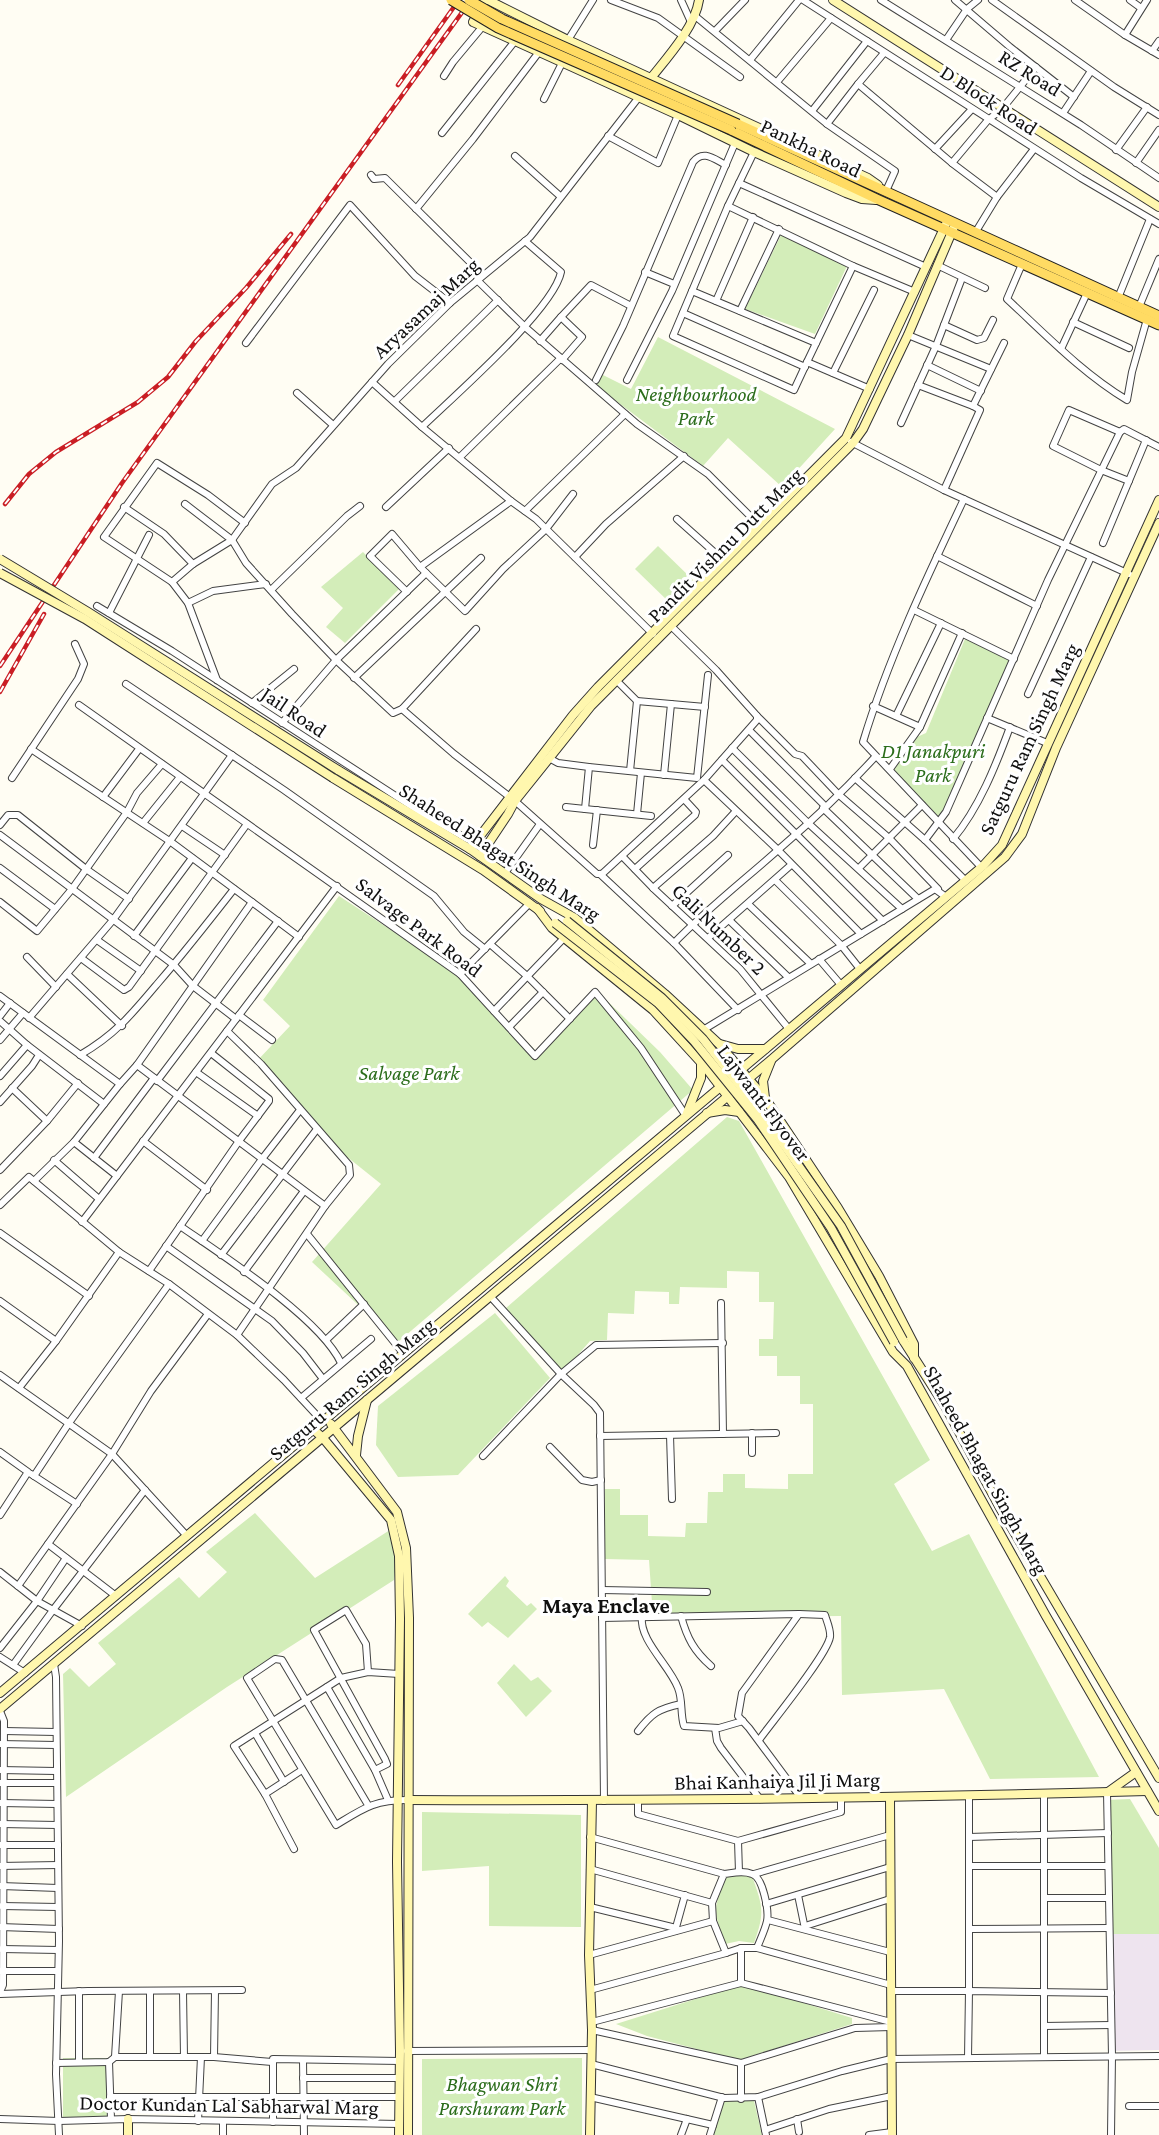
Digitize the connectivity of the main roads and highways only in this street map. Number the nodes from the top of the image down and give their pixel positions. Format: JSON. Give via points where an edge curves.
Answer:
{"nodes":[{"id":1,"x":451,"y":0,"type":"edge"},
{"id":2,"x":469,"y":0,"type":"edge"},
{"id":3,"x":734,"y":127,"type":"junction"},
{"id":4,"x":950,"y":226,"type":"junction"},
{"id":5,"x":1159,"y":316,"type":"edge"},
{"id":6,"x":1159,"y":325,"type":"edge"}],
"edges":[{"from":1,"to":3,"type":"main road","name":"Pankha Road","bridge":true,"via":[[498,28]]},
{"from":2,"to":3,"type":"main road","name":"Pankha Road","bridge":true,"via":[[502,20]]},
{"from":3,"to":4,"type":"main road","name":"Pankha Road","via":[[886,191]]},
{"from":3,"to":4,"type":"main road","name":"Pankha Road","via":[[879,200]]},
{"from":4,"to":5,"type":"main road","name":"Pankha Road","via":[[975,233]]},
{"from":4,"to":6,"type":"main road","name":"Pankha Road","via":[[1022,264]]}]}
